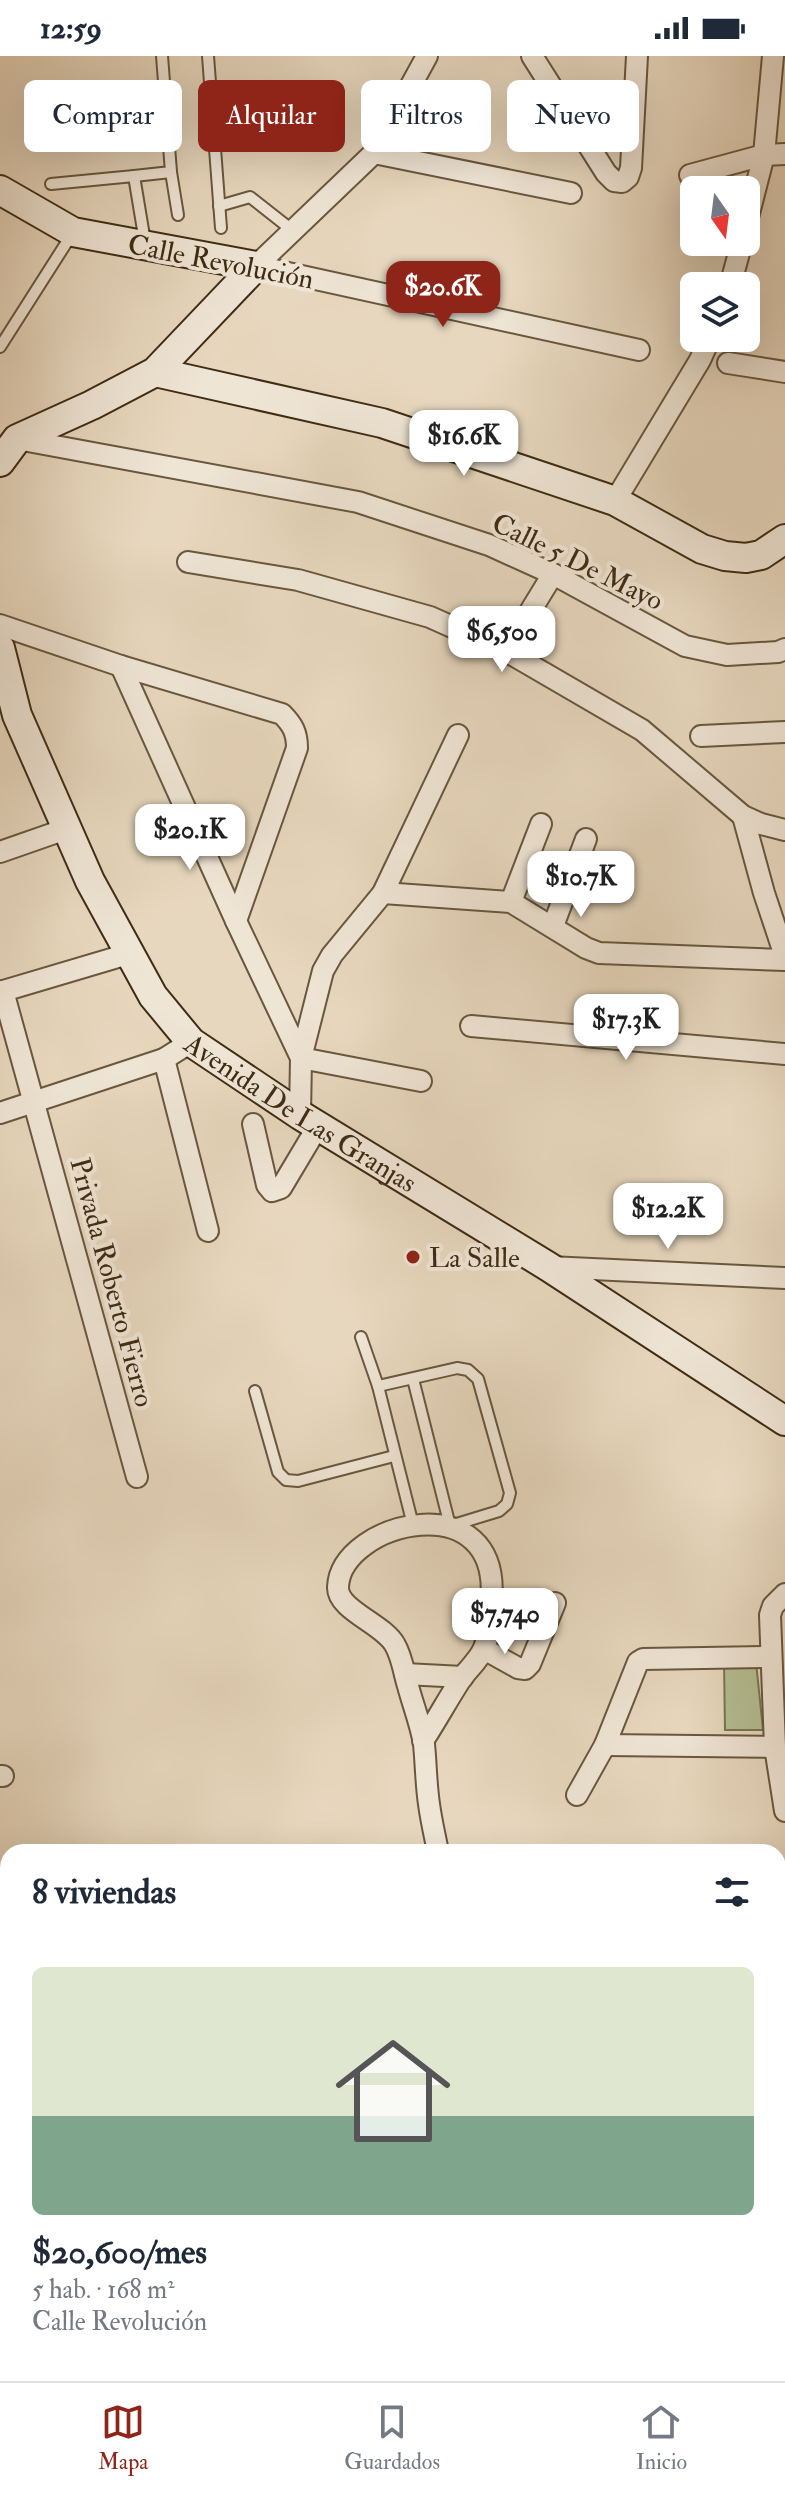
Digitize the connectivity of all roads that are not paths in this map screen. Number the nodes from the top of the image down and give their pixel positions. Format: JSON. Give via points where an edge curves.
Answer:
{"nodes":[{"id":1,"x":162,"y":56,"type":"edge"},
{"id":2,"x":208,"y":56,"type":"edge"},
{"id":3,"x":427,"y":56,"type":"edge"},
{"id":4,"x":532,"y":56,"type":"edge"},
{"id":5,"x":637,"y":56,"type":"edge"},
{"id":6,"x":773,"y":56,"type":"edge"},
{"id":7,"x":374,"y":153,"type":"junction"},
{"id":8,"x":785,"y":154,"type":"edge"},
{"id":9,"x":764,"y":155,"type":"junction"},
{"id":10,"x":171,"y":172,"type":"junction"},
{"id":11,"x":690,"y":175,"type":"dead end"},
{"id":12,"x":134,"y":176,"type":"junction"},
{"id":13,"x":759,"y":176,"type":"edge"},
{"id":14,"x":51,"y":184,"type":"dead end"},
{"id":15,"x":0,"y":190,"type":"edge"},
{"id":16,"x":571,"y":193,"type":"dead end"},
{"id":17,"x":219,"y":206,"type":"junction"},
{"id":18,"x":178,"y":215,"type":"dead end"},
{"id":19,"x":221,"y":228,"type":"dead end"},
{"id":20,"x":292,"y":230,"type":"junction"},
{"id":21,"x":73,"y":232,"type":"junction"},
{"id":22,"x":146,"y":245,"type":"junction"},
{"id":23,"x":256,"y":266,"type":"junction"},
{"id":24,"x":0,"y":347,"type":"edge"},
{"id":25,"x":639,"y":350,"type":"dead end"},
{"id":26,"x":704,"y":352,"type":"edge"},
{"id":27,"x":728,"y":363,"type":"dead end"},
{"id":28,"x":155,"y":372,"type":"junction"},
{"id":29,"x":785,"y":372,"type":"edge"},
{"id":30,"x":17,"y":439,"type":"junction"},
{"id":31,"x":0,"y":462,"type":"edge"},
{"id":32,"x":615,"y":501,"type":"junction"},
{"id":33,"x":785,"y":539,"type":"edge"},
{"id":34,"x":188,"y":562,"type":"dead end"},
{"id":35,"x":553,"y":574,"type":"junction"},
{"id":36,"x":0,"y":625,"type":"edge"},
{"id":37,"x":0,"y":648,"type":"edge"},
{"id":38,"x":785,"y":649,"type":"edge"},
{"id":39,"x":506,"y":651,"type":"junction"},
{"id":40,"x":121,"y":666,"type":"junction"},
{"id":41,"x":8,"y":717,"type":"edge"},
{"id":42,"x":785,"y":732,"type":"edge"},
{"id":43,"x":458,"y":735,"type":"dead end"},
{"id":44,"x":701,"y":736,"type":"dead end"},
{"id":45,"x":743,"y":816,"type":"junction"},
{"id":46,"x":541,"y":824,"type":"dead end"},
{"id":47,"x":66,"y":829,"type":"junction"},
{"id":48,"x":785,"y":830,"type":"edge"},
{"id":49,"x":586,"y":839,"type":"dead end"},
{"id":50,"x":0,"y":852,"type":"edge"},
{"id":51,"x":383,"y":893,"type":"junction"},
{"id":52,"x":511,"y":902,"type":"junction"},
{"id":53,"x":236,"y":921,"type":"junction"},
{"id":54,"x":553,"y":926,"type":"junction"},
{"id":55,"x":128,"y":954,"type":"junction"},
{"id":56,"x":785,"y":958,"type":"edge"},
{"id":57,"x":2,"y":991,"type":"edge"},
{"id":58,"x":471,"y":1026,"type":"dead end"},
{"id":59,"x":191,"y":1042,"type":"junction"},
{"id":60,"x":785,"y":1054,"type":"edge"},
{"id":61,"x":301,"y":1058,"type":"junction"},
{"id":62,"x":164,"y":1059,"type":"junction"},
{"id":63,"x":421,"y":1081,"type":"dead end"},
{"id":64,"x":35,"y":1101,"type":"junction"},
{"id":65,"x":0,"y":1113,"type":"edge"},
{"id":66,"x":309,"y":1120,"type":"junction"},
{"id":67,"x":253,"y":1124,"type":"dead end"},
{"id":68,"x":208,"y":1231,"type":"dead end"},
{"id":69,"x":549,"y":1267,"type":"junction"},
{"id":70,"x":785,"y":1278,"type":"edge"},
{"id":71,"x":361,"y":1337,"type":"dead end"},
{"id":72,"x":413,"y":1379,"type":"junction"},
{"id":73,"x":378,"y":1386,"type":"junction"},
{"id":74,"x":255,"y":1391,"type":"dead end"},
{"id":75,"x":785,"y":1421,"type":"edge"},
{"id":76,"x":394,"y":1456,"type":"junction"},
{"id":77,"x":137,"y":1477,"type":"dead end"},
{"id":78,"x":413,"y":1525,"type":"junction"},
{"id":79,"x":450,"y":1526,"type":"junction"},
{"id":80,"x":785,"y":1594,"type":"edge"},
{"id":81,"x":555,"y":1603,"type":"dead end"},
{"id":82,"x":484,"y":1649,"type":"junction"},
{"id":83,"x":770,"y":1657,"type":"junction"},
{"id":84,"x":405,"y":1674,"type":"junction"},
{"id":85,"x":463,"y":1677,"type":"junction"},
{"id":86,"x":423,"y":1741,"type":"junction"},
{"id":87,"x":605,"y":1745,"type":"junction"},
{"id":88,"x":775,"y":1747,"type":"junction"},
{"id":89,"x":577,"y":1795,"type":"dead end"},
{"id":90,"x":785,"y":1811,"type":"edge"},
{"id":91,"x":436,"y":1844,"type":"edge"}],
"edges":[{"from":1,"to":10,"type":"lane"},
{"from":2,"to":17,"type":"lane"},
{"from":3,"to":7,"type":"street"},
{"from":4,"to":5,"type":"street","via":[[606,173],[622,182],[631,168]]},
{"from":6,"to":9,"type":"street"},
{"from":7,"to":16,"type":"street"},
{"from":7,"to":20,"type":"street"},
{"from":8,"to":9,"type":"street"},
{"from":9,"to":11,"type":"street"},
{"from":9,"to":13,"type":"street"},
{"from":10,"to":12,"type":"lane"},
{"from":10,"to":18,"type":"lane"},
{"from":12,"to":14,"type":"lane"},
{"from":12,"to":22,"type":"lane"},
{"from":15,"to":21,"type":"street","name":"Calle Revolución"},
{"from":17,"to":19,"type":"lane"},
{"from":17,"to":20,"type":"lane","via":[[250,197]]},
{"from":20,"to":23,"type":"street"},
{"from":21,"to":22,"type":"street","name":"Calle Revolución"},
{"from":21,"to":24,"type":"lane"},
{"from":22,"to":23,"type":"street","name":"Calle Revolución"},
{"from":23,"to":25,"type":"street","name":"Calle Revolución"},
{"from":23,"to":28,"type":"street"},
{"from":26,"to":32,"type":"street"},
{"from":27,"to":29,"type":"street"},
{"from":28,"to":30,"type":"street"},
{"from":28,"to":32,"type":"street","via":[[382,423]]},
{"from":30,"to":31,"type":"street"},
{"from":30,"to":35,"type":"street","name":"Calle 5 De Mayo","via":[[358,502],[489,545]]},
{"from":32,"to":33,"type":"street","via":[[702,549],[725,556],[761,555]]},
{"from":34,"to":39,"type":"street","via":[[298,580],[430,617]]},
{"from":35,"to":38,"type":"street","name":"Calle 5 De Mayo","via":[[685,646],[727,655]]},
{"from":35,"to":39,"type":"street"},
{"from":36,"to":40,"type":"street"},
{"from":37,"to":41,"type":"street","name":"Avenida De Las Granjas"},
{"from":39,"to":45,"type":"street","via":[[642,730]]},
{"from":40,"to":53,"type":"street"},
{"from":40,"to":53,"type":"street","via":[[282,714],[297,735],[297,748]]},
{"from":41,"to":47,"type":"street","name":"Avenida De Las Granjas"},
{"from":42,"to":44,"type":"street"},
{"from":43,"to":51,"type":"street"},
{"from":45,"to":48,"type":"street"},
{"from":45,"to":56,"type":"street"},
{"from":46,"to":52,"type":"street"},
{"from":47,"to":50,"type":"street"},
{"from":47,"to":55,"type":"street","name":"Avenida De Las Granjas"},
{"from":49,"to":54,"type":"street"},
{"from":51,"to":52,"type":"street"},
{"from":51,"to":61,"type":"street","via":[[323,971]]},
{"from":52,"to":54,"type":"street"},
{"from":53,"to":61,"type":"street"},
{"from":54,"to":56,"type":"street","via":[[599,953]]},
{"from":55,"to":57,"type":"street"},
{"from":55,"to":59,"type":"street","name":"Avenida De Las Granjas","via":[[153,996]]},
{"from":57,"to":64,"type":"street","name":"Privada Roberto Fierro"},
{"from":58,"to":60,"type":"street"},
{"from":59,"to":62,"type":"street"},
{"from":59,"to":66,"type":"street","name":"Avenida De Las Granjas"},
{"from":61,"to":63,"type":"street"},
{"from":61,"to":66,"type":"street"},
{"from":62,"to":64,"type":"street"},
{"from":62,"to":68,"type":"street"},
{"from":64,"to":65,"type":"street"},
{"from":64,"to":77,"type":"street","name":"Privada Roberto Fierro"},
{"from":66,"to":67,"type":"street","via":[[281,1188],[272,1191]]},
{"from":66,"to":69,"type":"street","name":"Avenida De Las Granjas"},
{"from":69,"to":70,"type":"street"},
{"from":69,"to":75,"type":"street","name":"Avenida De Las Granjas"},
{"from":71,"to":73,"type":"lane"},
{"from":72,"to":73,"type":"lane"},
{"from":72,"to":79,"type":"lane"},
{"from":72,"to":79,"type":"lane","via":[[457,1368],[478,1379],[510,1493],[499,1511]]},
{"from":73,"to":76,"type":"lane"},
{"from":74,"to":76,"type":"lane","via":[[278,1472],[286,1480]]},
{"from":76,"to":78,"type":"lane"},
{"from":78,"to":79,"type":"street"},
{"from":78,"to":84,"type":"street","via":[[371,1541],[348,1560],[338,1583],[342,1601],[396,1646]]},
{"from":79,"to":82,"type":"street","via":[[483,1551],[490,1569]]},
{"from":80,"to":83,"type":"street","via":[[770,1615]]},
{"from":81,"to":82,"type":"street","via":[[525,1669]]},
{"from":82,"to":85,"type":"street"},
{"from":83,"to":87,"type":"street","via":[[643,1659]]},
{"from":83,"to":88,"type":"street"},
{"from":84,"to":85,"type":"street"},
{"from":84,"to":86,"type":"street"},
{"from":85,"to":86,"type":"street"},
{"from":86,"to":91,"type":"street"},
{"from":87,"to":88,"type":"street"},
{"from":87,"to":89,"type":"street"},
{"from":88,"to":90,"type":"street"}]}
